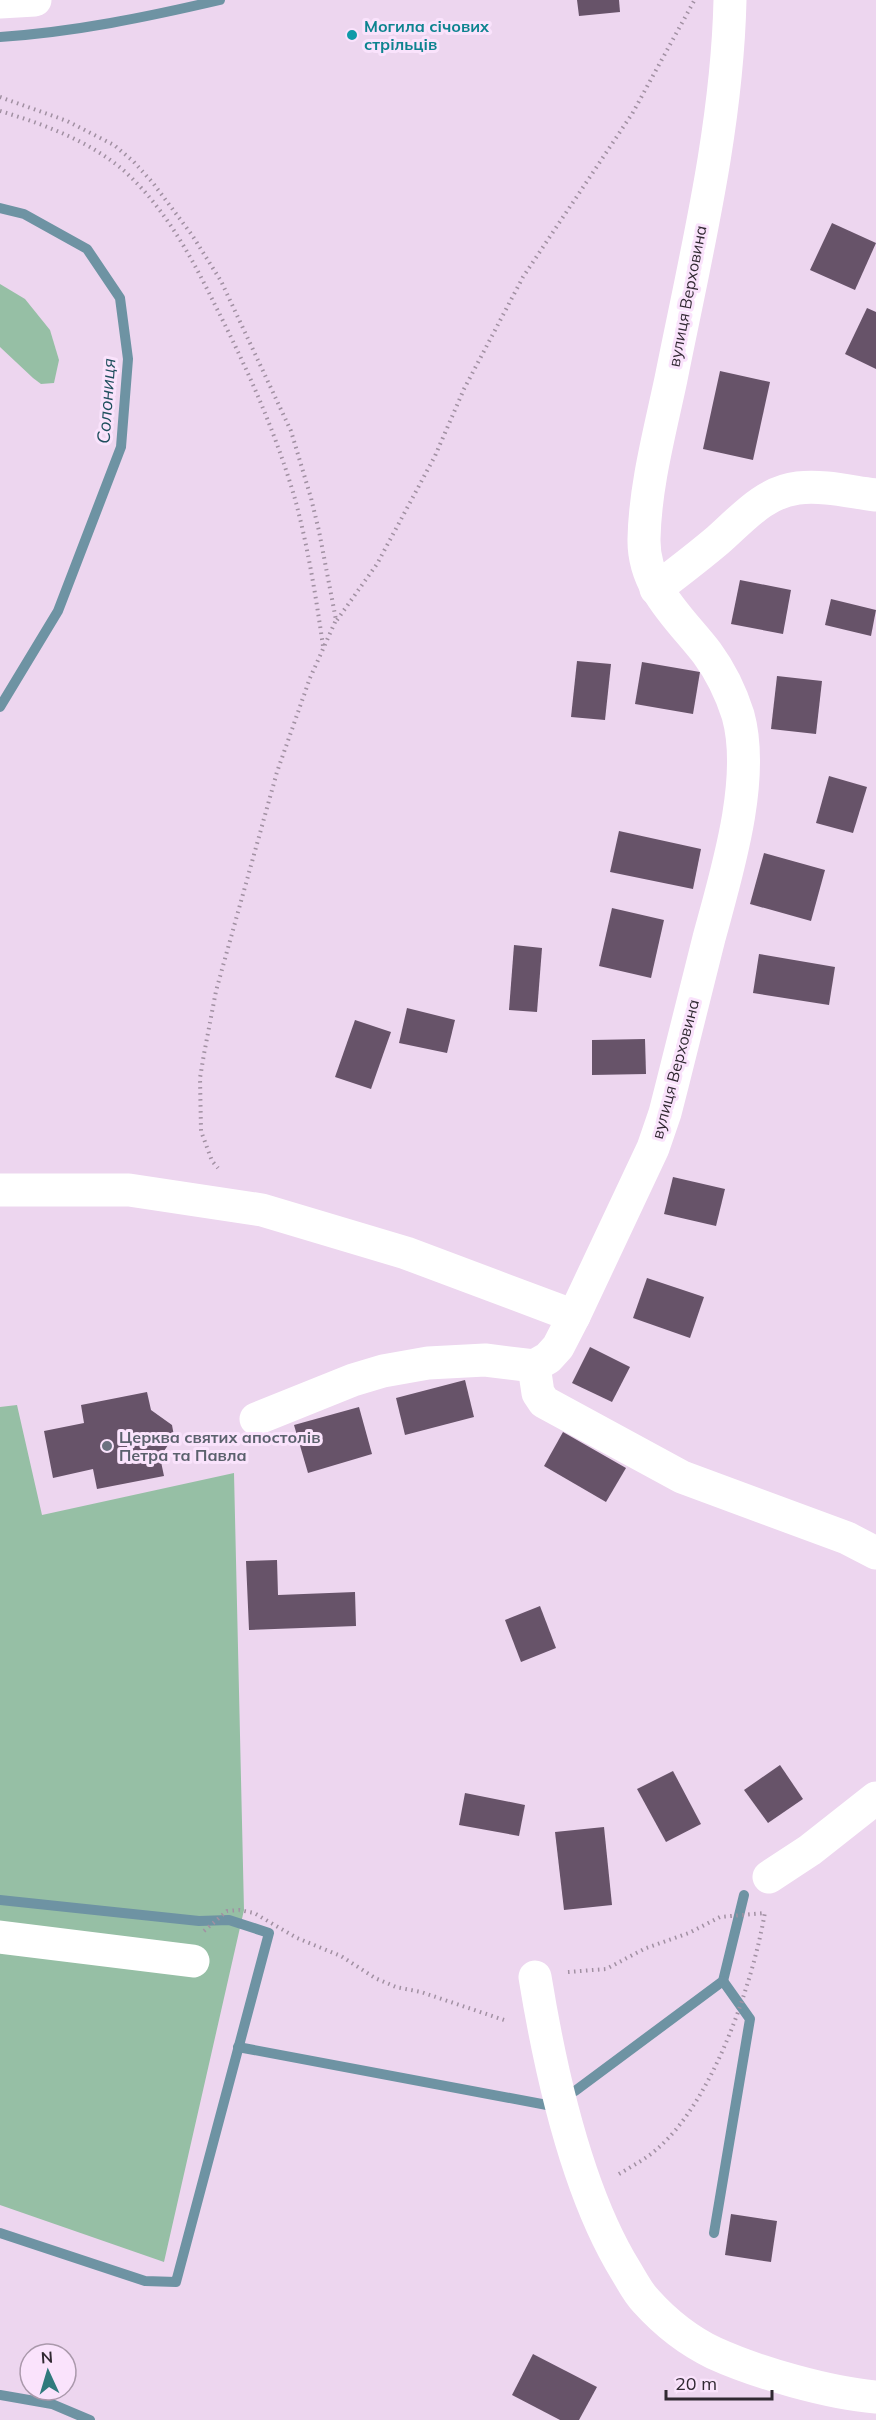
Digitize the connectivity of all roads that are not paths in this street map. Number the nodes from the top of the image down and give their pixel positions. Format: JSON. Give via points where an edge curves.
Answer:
{"nodes":[{"id":1,"x":35,"y":0,"type":"edge"},
{"id":2,"x":729,"y":0,"type":"edge"},
{"id":3,"x":0,"y":2,"type":"edge"},
{"id":4,"x":876,"y":495,"type":"edge"},
{"id":5,"x":656,"y":589,"type":"junction"},
{"id":6,"x":0,"y":1190,"type":"edge"},
{"id":7,"x":574,"y":1316,"type":"junction"},
{"id":8,"x":534,"y":1366,"type":"junction"},
{"id":9,"x":256,"y":1419,"type":"dead end"},
{"id":10,"x":876,"y":1553,"type":"edge"},
{"id":11,"x":876,"y":1798,"type":"edge"},
{"id":12,"x":769,"y":1877,"type":"road end"},
{"id":13,"x":0,"y":1937,"type":"edge"},
{"id":14,"x":184,"y":1960,"type":"road end"},
{"id":15,"x":535,"y":1977,"type":"road end"},
{"id":16,"x":876,"y":2397,"type":"edge"}],
"edges":[{"from":1,"to":3,"type":"street"},
{"from":2,"to":5,"type":"street","name":"вулиця Верховина","via":[[713,170],[646,507],[644,543],[647,567]]},
{"from":4,"to":5,"type":"street","via":[[825,488],[797,488],[775,495],[756,505]]},
{"from":5,"to":7,"type":"street","name":"вулиця Верховина","via":[[708,655],[729,689],[739,718],[742,781],[729,860],[665,1113],[653,1148]]},
{"from":6,"to":7,"type":"street","via":[[129,1190],[262,1210],[406,1253]]},
{"from":7,"to":8,"type":"street","name":"вулиця Верховина","via":[[558,1347]]},
{"from":8,"to":9,"type":"street","via":[[485,1360],[428,1363],[383,1371]]},
{"from":8,"to":10,"type":"street","via":[[538,1393],[544,1402],[682,1477],[847,1538]]},
{"from":11,"to":12,"type":"street"},
{"from":13,"to":14,"type":"street"},
{"from":15,"to":16,"type":"street","via":[[544,2034],[588,2188],[613,2249],[644,2300],[679,2331],[714,2353],[851,2395]]}]}
